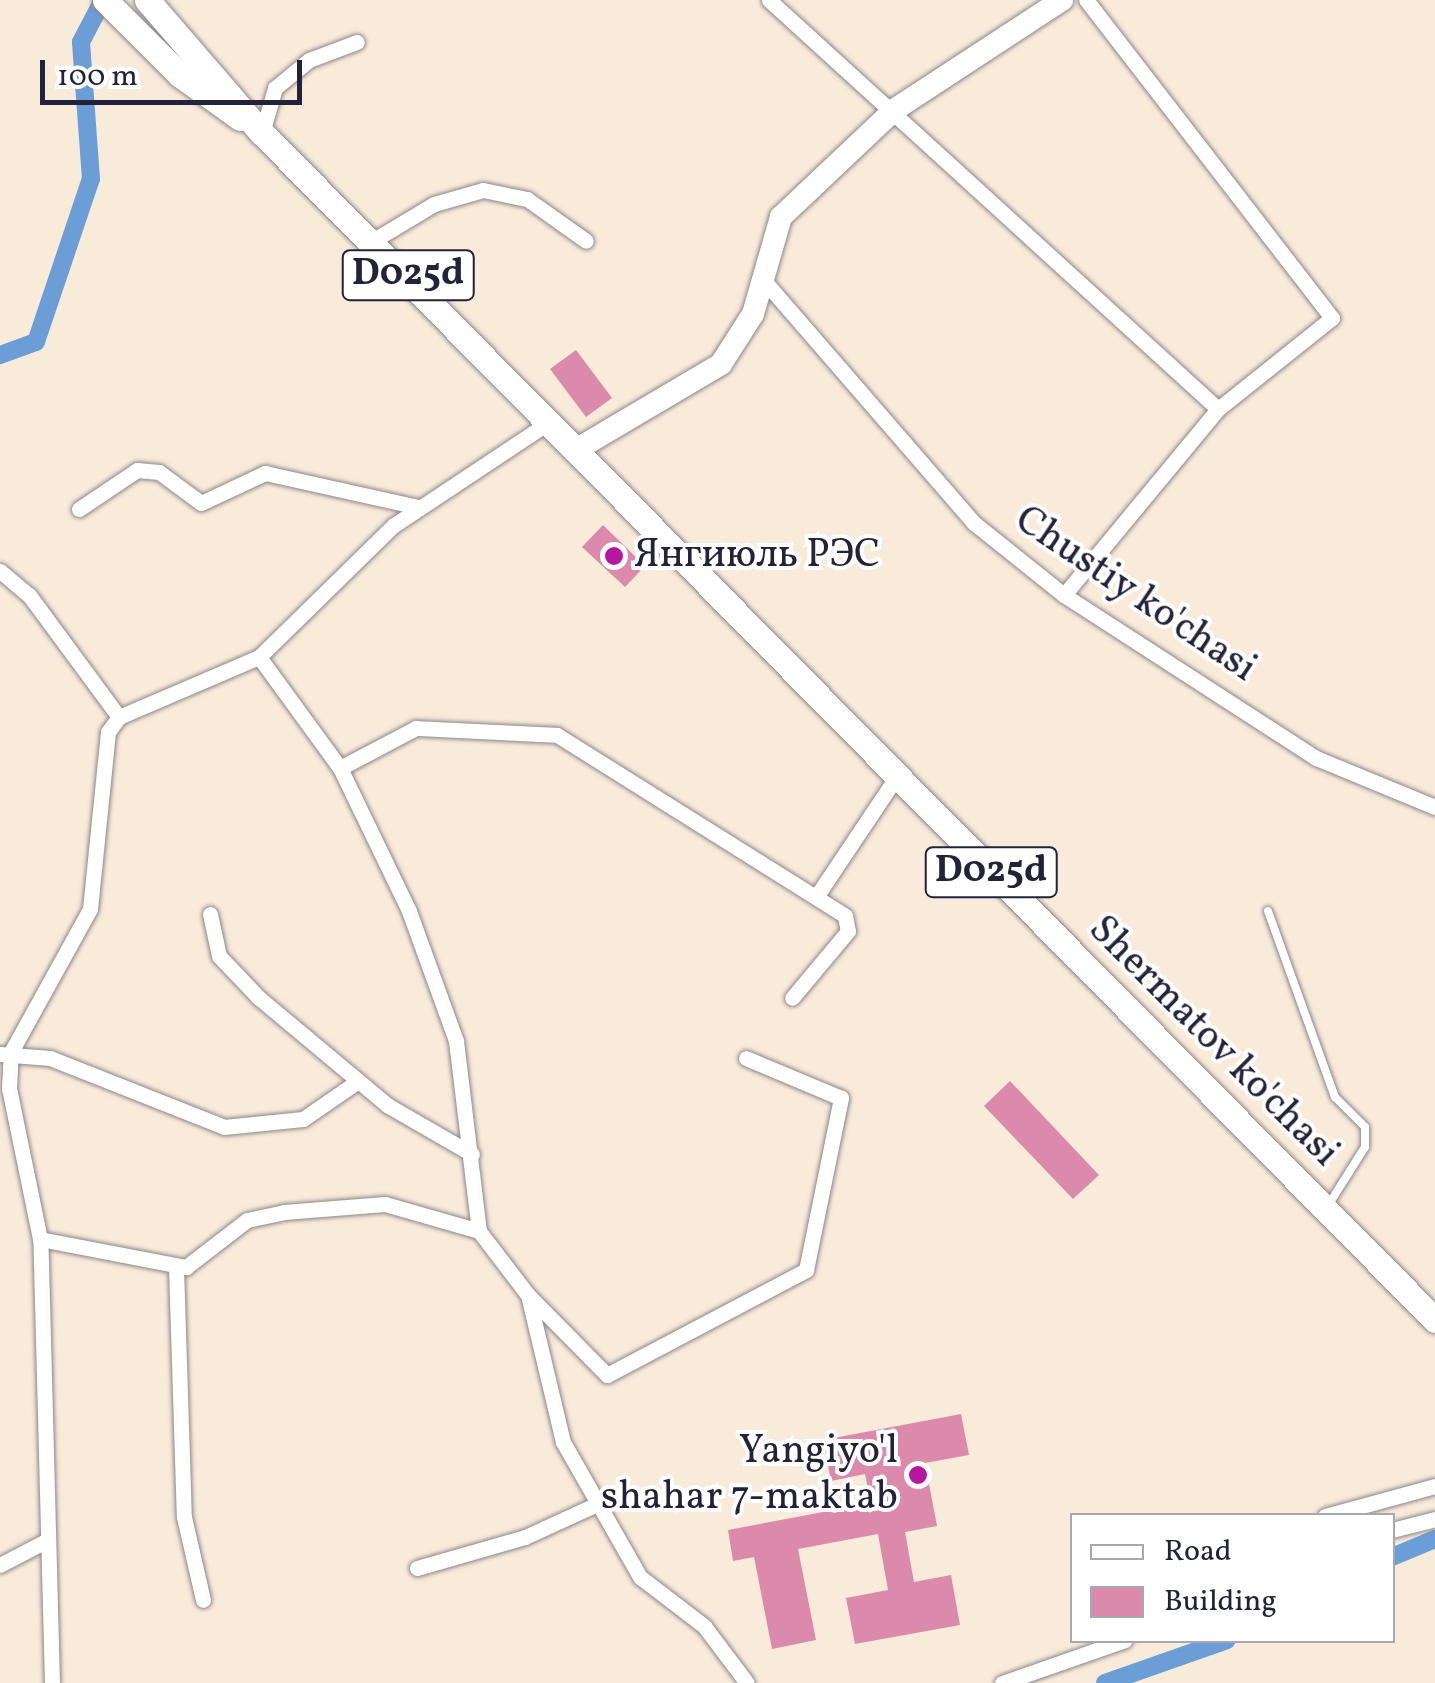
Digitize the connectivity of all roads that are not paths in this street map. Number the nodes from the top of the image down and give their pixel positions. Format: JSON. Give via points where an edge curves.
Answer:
{"nodes":[{"id":1,"x":105,"y":0,"type":"edge"},
{"id":2,"x":147,"y":0,"type":"edge"},
{"id":3,"x":769,"y":0,"type":"edge"},
{"id":4,"x":1062,"y":0,"type":"edge"},
{"id":5,"x":1086,"y":0,"type":"edge"},
{"id":6,"x":357,"y":42,"type":"dead end"},
{"id":7,"x":894,"y":110,"type":"junction"},
{"id":8,"x":262,"y":133,"type":"junction"},
{"id":9,"x":374,"y":240,"type":"junction"},
{"id":10,"x":586,"y":241,"type":"dead end"},
{"id":11,"x":766,"y":283,"type":"junction"},
{"id":12,"x":1218,"y":409,"type":"junction"},
{"id":13,"x":549,"y":422,"type":"junction"},
{"id":14,"x":574,"y":451,"type":"junction"},
{"id":15,"x":418,"y":507,"type":"junction"},
{"id":16,"x":79,"y":509,"type":"dead end"},
{"id":17,"x":0,"y":570,"type":"edge"},
{"id":18,"x":1064,"y":595,"type":"junction"},
{"id":19,"x":260,"y":657,"type":"junction"},
{"id":20,"x":119,"y":717,"type":"junction"},
{"id":21,"x":340,"y":768,"type":"junction"},
{"id":22,"x":897,"y":776,"type":"junction"},
{"id":23,"x":1435,"y":808,"type":"edge"},
{"id":24,"x":816,"y":897,"type":"junction"},
{"id":25,"x":1268,"y":910,"type":"dead end"},
{"id":26,"x":210,"y":914,"type":"dead end"},
{"id":27,"x":792,"y":998,"type":"dead end"},
{"id":28,"x":5,"y":1053,"type":"edge"},
{"id":29,"x":746,"y":1058,"type":"dead end"},
{"id":30,"x":358,"y":1081,"type":"junction"},
{"id":31,"x":5,"y":1130,"type":"edge"},
{"id":32,"x":472,"y":1154,"type":"junction"},
{"id":33,"x":1326,"y":1210,"type":"junction"},
{"id":34,"x":479,"y":1232,"type":"junction"},
{"id":35,"x":40,"y":1239,"type":"junction"},
{"id":36,"x":176,"y":1267,"type":"junction"},
{"id":37,"x":528,"y":1295,"type":"junction"},
{"id":38,"x":1435,"y":1320,"type":"edge"},
{"id":39,"x":1435,"y":1486,"type":"edge"},
{"id":40,"x":594,"y":1505,"type":"junction"},
{"id":41,"x":1336,"y":1513,"type":"edge"},
{"id":42,"x":1435,"y":1519,"type":"edge"},
{"id":43,"x":1395,"y":1529,"type":"edge"},
{"id":44,"x":46,"y":1541,"type":"junction"},
{"id":45,"x":0,"y":1566,"type":"edge"},
{"id":46,"x":417,"y":1568,"type":"dead end"},
{"id":47,"x":203,"y":1600,"type":"dead end"},
{"id":48,"x":1116,"y":1643,"type":"edge"},
{"id":49,"x":52,"y":1683,"type":"edge"},
{"id":50,"x":748,"y":1683,"type":"edge"},
{"id":51,"x":1002,"y":1683,"type":"edge"}],
"edges":[{"from":1,"to":8,"type":"main road","name":"Shermatov ko'chasi","number":"D025d","via":[[179,74]]},
{"from":2,"to":8,"type":"main road","name":"Shermatov ko'chasi","number":"D025d"},
{"from":3,"to":7,"type":"street"},
{"from":4,"to":7,"type":"street"},
{"from":5,"to":12,"type":"street","via":[[1331,306],[1328,328]]},
{"from":6,"to":8,"type":"street","via":[[309,60],[275,88]]},
{"from":7,"to":11,"type":"street","via":[[780,217]]},
{"from":7,"to":12,"type":"street"},
{"from":8,"to":9,"type":"main road","name":"Shermatov ko'chasi","number":"D025d"},
{"from":9,"to":10,"type":"street","via":[[434,204],[483,190],[527,200]]},
{"from":9,"to":13,"type":"main road","name":"Shermatov ko'chasi","number":"D025d"},
{"from":11,"to":14,"type":"street","via":[[721,364]]},
{"from":11,"to":18,"type":"street","name":"Chustiy ko'chasi","via":[[974,523]]},
{"from":12,"to":18,"type":"street"},
{"from":13,"to":14,"type":"main road","name":"Shermatov ko'chasi","number":"D025d"},
{"from":13,"to":15,"type":"street"},
{"from":14,"to":22,"type":"main road","name":"Shermatov ko'chasi","number":"D025d"},
{"from":15,"to":16,"type":"street","via":[[265,473],[201,503],[159,472],[137,470]]},
{"from":15,"to":19,"type":"street"},
{"from":17,"to":20,"type":"street","via":[[29,595]]},
{"from":18,"to":23,"type":"street","name":"Chustiy ko'chasi","via":[[1316,758]]},
{"from":19,"to":20,"type":"street"},
{"from":19,"to":21,"type":"street"},
{"from":20,"to":28,"type":"street","via":[[101,758],[90,909]]},
{"from":21,"to":24,"type":"street","via":[[416,728],[557,734]]},
{"from":21,"to":32,"type":"street","via":[[409,911],[456,1042]]},
{"from":22,"to":24,"type":"street"},
{"from":22,"to":33,"type":"main road","name":"Shermatov ko'chasi","number":"D025d"},
{"from":24,"to":27,"type":"street","via":[[850,928]]},
{"from":25,"to":33,"type":"lane","via":[[1335,1098],[1365,1127],[1364,1147]]},
{"from":26,"to":30,"type":"street","via":[[226,965]]},
{"from":28,"to":30,"type":"street","via":[[154,1093],[224,1127],[302,1120]]},
{"from":28,"to":31,"type":"street"},
{"from":29,"to":37,"type":"street","via":[[842,1098],[806,1270],[607,1375]]},
{"from":30,"to":32,"type":"street"},
{"from":31,"to":35,"type":"street"},
{"from":32,"to":34,"type":"street"},
{"from":33,"to":38,"type":"main road","name":"Shermatov ko'chasi","number":"D025d"},
{"from":34,"to":36,"type":"street","via":[[385,1204],[284,1212],[247,1220],[200,1262]]},
{"from":34,"to":37,"type":"street"},
{"from":35,"to":36,"type":"street"},
{"from":35,"to":44,"type":"street"},
{"from":36,"to":47,"type":"street","via":[[184,1517]]},
{"from":37,"to":40,"type":"street","via":[[550,1406]]},
{"from":39,"to":41,"type":"street"},
{"from":40,"to":46,"type":"street","via":[[525,1537]]},
{"from":40,"to":50,"type":"street","via":[[640,1577],[704,1626]]},
{"from":42,"to":43,"type":"street"},
{"from":44,"to":45,"type":"street"},
{"from":44,"to":49,"type":"street"},
{"from":48,"to":51,"type":"street"}]}
